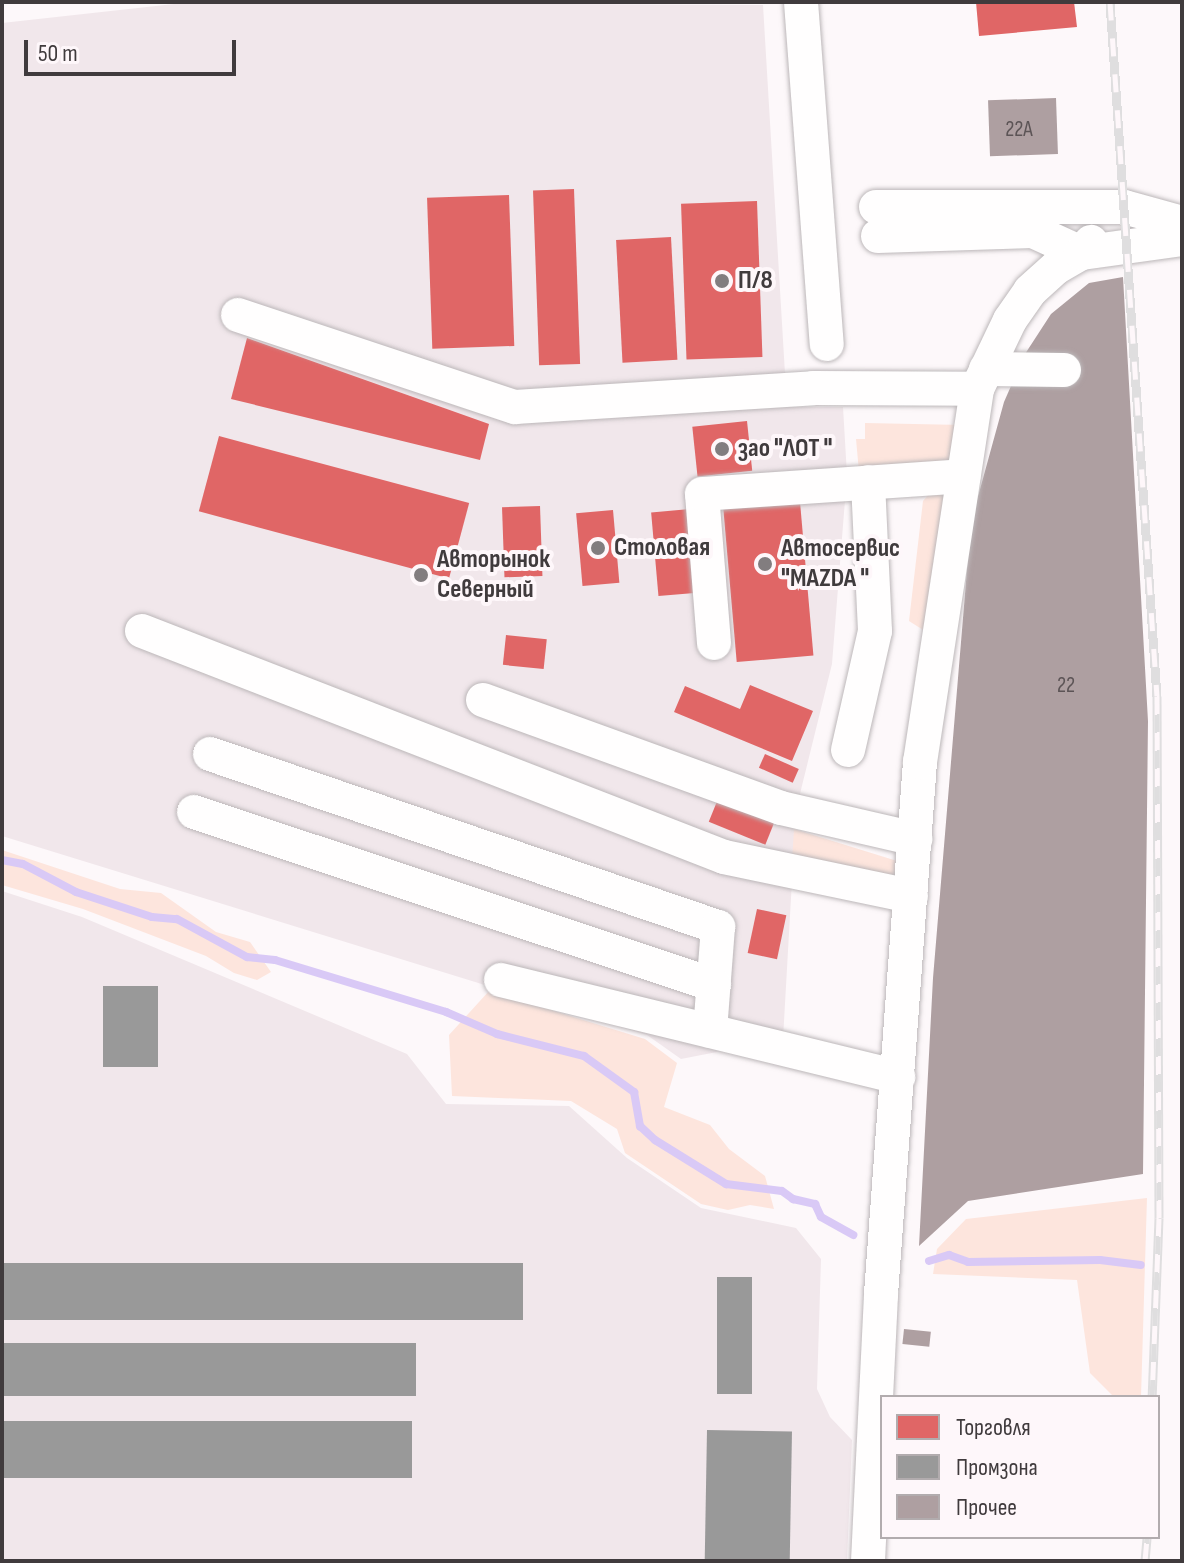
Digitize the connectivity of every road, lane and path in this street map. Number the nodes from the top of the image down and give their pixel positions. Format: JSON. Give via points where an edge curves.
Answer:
{"nodes":[{"id":1,"x":801,"y":2,"type":"edge"},
{"id":2,"x":1124,"y":207,"type":"junction"},
{"id":3,"x":1182,"y":223,"type":"edge"},
{"id":4,"x":1182,"y":239,"type":"edge"},
{"id":5,"x":1081,"y":253,"type":"junction"},
{"id":6,"x":238,"y":315,"type":"dead end"},
{"id":7,"x":827,"y":344,"type":"dead end"},
{"id":8,"x":1064,"y":370,"type":"dead end"},
{"id":9,"x":982,"y":379,"type":"junction"},
{"id":10,"x":963,"y":476,"type":"junction"},
{"id":11,"x":868,"y":482,"type":"junction"},
{"id":12,"x":142,"y":631,"type":"dead end"},
{"id":13,"x":714,"y":643,"type":"dead end"},
{"id":14,"x":483,"y":700,"type":"dead end"},
{"id":15,"x":848,"y":750,"type":"dead end"},
{"id":16,"x":210,"y":754,"type":"dead end"},
{"id":17,"x":194,"y":812,"type":"dead end"},
{"id":18,"x":915,"y":839,"type":"junction"},
{"id":19,"x":911,"y":896,"type":"junction"},
{"id":20,"x":501,"y":980,"type":"dead end"},
{"id":21,"x":714,"y":985,"type":"junction"},
{"id":22,"x":710,"y":1031,"type":"junction"},
{"id":23,"x":898,"y":1077,"type":"junction"},
{"id":24,"x":868,"y":1561,"type":"edge"}],
"edges":[{"from":1,"to":7,"type":"lane"},
{"from":2,"to":3,"type":"lane"},
{"from":2,"to":5,"type":"lane"},
{"from":2,"to":5,"type":"lane","via":[[877,221],[1033,231]]},
{"from":4,"to":5,"type":"lane"},
{"from":5,"to":9,"type":"lane","via":[[1030,291]]},
{"from":6,"to":9,"type":"lane","via":[[515,407]]},
{"from":8,"to":9,"type":"lane"},
{"from":9,"to":10,"type":"lane"},
{"from":10,"to":11,"type":"lane"},
{"from":10,"to":18,"type":"lane","via":[[920,762]]},
{"from":11,"to":13,"type":"lane","via":[[702,494]]},
{"from":11,"to":15,"type":"lane","via":[[875,631]]},
{"from":12,"to":19,"type":"lane","via":[[724,857]]},
{"from":14,"to":18,"type":"lane","via":[[781,808]]},
{"from":16,"to":21,"type":"lane","via":[[718,927]]},
{"from":17,"to":21,"type":"lane"},
{"from":18,"to":19,"type":"lane"},
{"from":19,"to":23,"type":"lane"},
{"from":20,"to":22,"type":"lane"},
{"from":21,"to":22,"type":"lane"},
{"from":22,"to":23,"type":"lane"},
{"from":23,"to":24,"type":"lane"}]}
